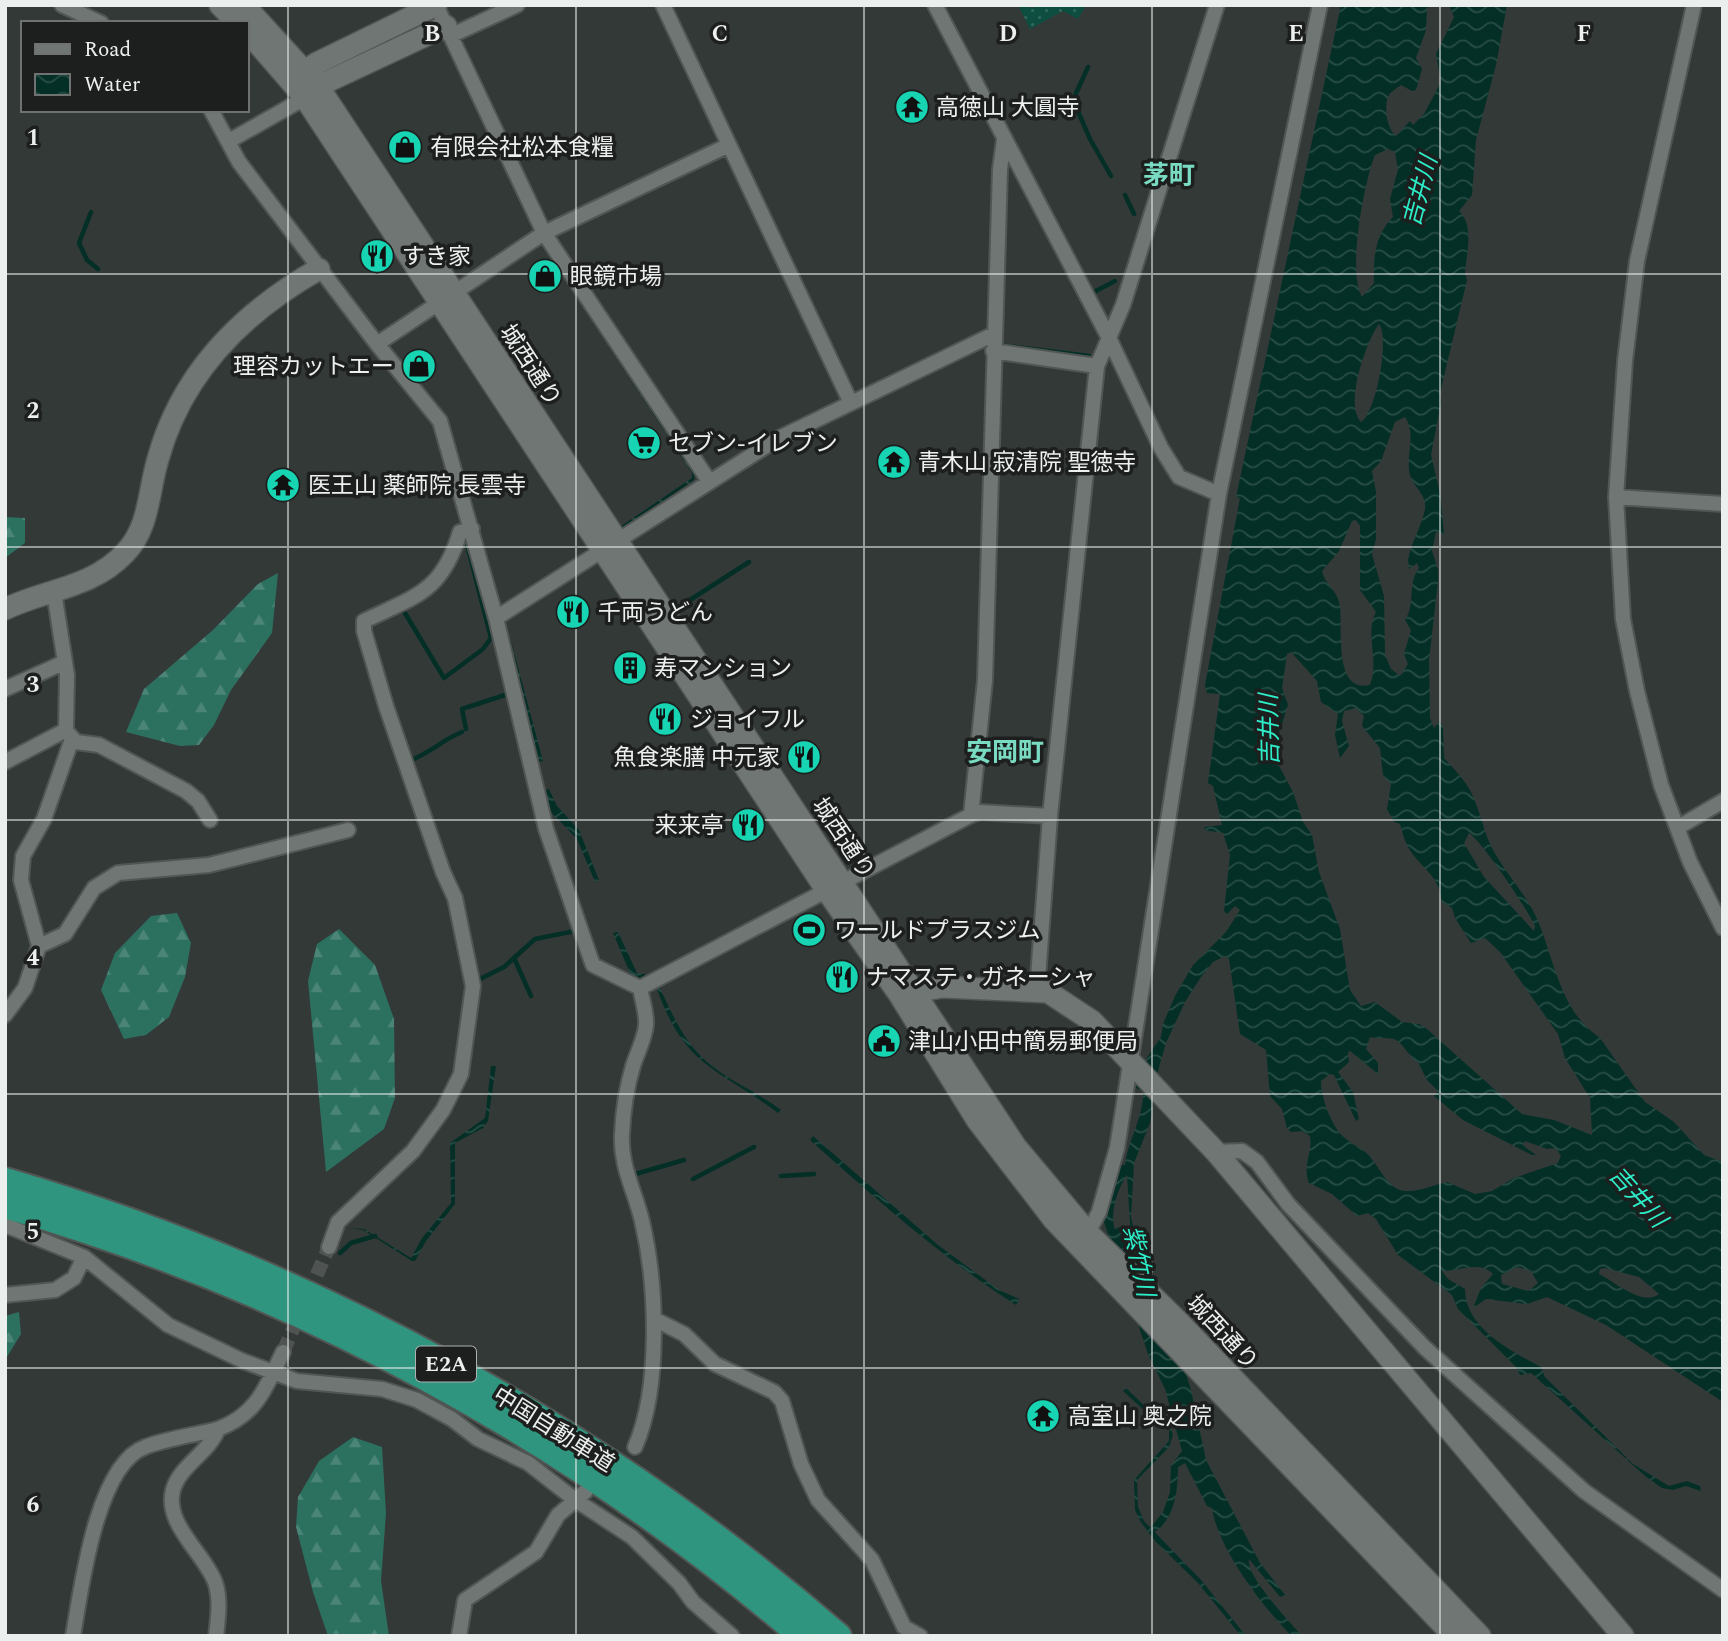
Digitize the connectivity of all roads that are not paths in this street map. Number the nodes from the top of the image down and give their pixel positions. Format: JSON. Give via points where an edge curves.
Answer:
{"nodes":[{"id":1,"x":62,"y":5,"type":"edge"},
{"id":2,"x":220,"y":5,"type":"edge"},
{"id":3,"x":244,"y":5,"type":"edge"},
{"id":4,"x":436,"y":5,"type":"edge"},
{"id":5,"x":517,"y":5,"type":"edge"},
{"id":6,"x":663,"y":5,"type":"edge"},
{"id":7,"x":935,"y":5,"type":"edge"},
{"id":8,"x":1217,"y":5,"type":"edge"},
{"id":9,"x":1320,"y":5,"type":"edge"},
{"id":10,"x":1694,"y":5,"type":"edge"},
{"id":11,"x":97,"y":21,"type":"edge"},
{"id":12,"x":236,"y":21,"type":"edge"},
{"id":13,"x":448,"y":31,"type":"junction"},
{"id":14,"x":248,"y":32,"type":"edge"},
{"id":15,"x":305,"y":84,"type":"junction"},
{"id":16,"x":212,"y":112,"type":"edge"},
{"id":17,"x":1004,"y":140,"type":"junction"},
{"id":18,"x":229,"y":141,"type":"junction"},
{"id":19,"x":729,"y":145,"type":"junction"},
{"id":20,"x":544,"y":233,"type":"junction"},
{"id":21,"x":319,"y":268,"type":"junction"},
{"id":22,"x":447,"y":299,"type":"junction"},
{"id":23,"x":994,"y":334,"type":"junction"},
{"id":24,"x":1109,"y":338,"type":"junction"},
{"id":25,"x":377,"y":344,"type":"junction"},
{"id":26,"x":993,"y":351,"type":"junction"},
{"id":27,"x":1097,"y":366,"type":"junction"},
{"id":28,"x":850,"y":401,"type":"junction"},
{"id":29,"x":709,"y":481,"type":"junction"},
{"id":30,"x":1219,"y":494,"type":"junction"},
{"id":31,"x":1616,"y":497,"type":"junction"},
{"id":32,"x":1723,"y":504,"type":"edge"},
{"id":33,"x":472,"y":529,"type":"junction"},
{"id":34,"x":609,"y":546,"type":"junction"},
{"id":35,"x":54,"y":592,"type":"junction"},
{"id":36,"x":5,"y":609,"type":"edge"},
{"id":37,"x":496,"y":618,"type":"junction"},
{"id":38,"x":65,"y":662,"type":"junction"},
{"id":39,"x":5,"y":689,"type":"edge"},
{"id":40,"x":69,"y":735,"type":"junction"},
{"id":41,"x":5,"y":762,"type":"edge"},
{"id":42,"x":1723,"y":801,"type":"edge"},
{"id":43,"x":971,"y":815,"type":"junction"},
{"id":44,"x":1051,"y":816,"type":"junction"},
{"id":45,"x":210,"y":820,"type":"dead end"},
{"id":46,"x":1677,"y":828,"type":"junction"},
{"id":47,"x":348,"y":830,"type":"dead end"},
{"id":48,"x":835,"y":887,"type":"junction"},
{"id":49,"x":1723,"y":928,"type":"edge"},
{"id":50,"x":39,"y":946,"type":"junction"},
{"id":51,"x":640,"y":988,"type":"junction"},
{"id":52,"x":1037,"y":991,"type":"junction"},
{"id":53,"x":907,"y":992,"type":"junction"},
{"id":54,"x":5,"y":1015,"type":"edge"},
{"id":55,"x":1133,"y":1062,"type":"junction"},
{"id":56,"x":1216,"y":1152,"type":"junction"},
{"id":57,"x":5,"y":1181,"type":"edge"},
{"id":58,"x":5,"y":1205,"type":"edge"},
{"id":59,"x":5,"y":1225,"type":"edge"},
{"id":60,"x":1084,"y":1240,"type":"junction"},
{"id":61,"x":329,"y":1247,"type":"tunnel mouth"},
{"id":62,"x":84,"y":1257,"type":"junction"},
{"id":63,"x":5,"y":1295,"type":"edge"},
{"id":64,"x":654,"y":1319,"type":"junction"},
{"id":65,"x":283,"y":1352,"type":"tunnel mouth"},
{"id":66,"x":273,"y":1374,"type":"junction"},
{"id":67,"x":218,"y":1429,"type":"junction"},
{"id":68,"x":635,"y":1447,"type":"dead end"},
{"id":69,"x":580,"y":1495,"type":"junction"},
{"id":70,"x":1723,"y":1590,"type":"edge"},
{"id":71,"x":73,"y":1636,"type":"edge"},
{"id":72,"x":216,"y":1636,"type":"edge"},
{"id":73,"x":459,"y":1636,"type":"edge"},
{"id":74,"x":732,"y":1636,"type":"edge"},
{"id":75,"x":802,"y":1636,"type":"edge"},
{"id":76,"x":838,"y":1636,"type":"edge"},
{"id":77,"x":920,"y":1636,"type":"edge"},
{"id":78,"x":1454,"y":1636,"type":"edge"},
{"id":79,"x":1479,"y":1636,"type":"edge"},
{"id":80,"x":1623,"y":1636,"type":"edge"}],
"edges":[{"from":1,"to":11,"type":"street"},
{"from":2,"to":12,"type":"street"},
{"from":3,"to":15,"type":"street","name":"城西通り"},
{"from":4,"to":13,"type":"street"},
{"from":4,"to":15,"type":"street"},
{"from":5,"to":13,"type":"street"},
{"from":6,"to":19,"type":"street"},
{"from":7,"to":17,"type":"street"},
{"from":8,"to":24,"type":"street"},
{"from":9,"to":30,"type":"street"},
{"from":10,"to":31,"type":"street","via":[[1637,261]]},
{"from":13,"to":15,"type":"street"},
{"from":13,"to":20,"type":"street"},
{"from":14,"to":15,"type":"street","name":"城西通り"},
{"from":15,"to":18,"type":"street"},
{"from":15,"to":22,"type":"street","name":"城西通り"},
{"from":16,"to":18,"type":"street"},
{"from":17,"to":23,"type":"street"},
{"from":17,"to":24,"type":"street"},
{"from":18,"to":21,"type":"street","via":[[239,162]]},
{"from":19,"to":20,"type":"street"},
{"from":19,"to":28,"type":"street"},
{"from":20,"to":22,"type":"street"},
{"from":20,"to":29,"type":"street"},
{"from":21,"to":25,"type":"street"},
{"from":21,"to":35,"type":"street","via":[[258,307],[196,375],[166,429],[138,538],[106,570]]},
{"from":22,"to":25,"type":"street"},
{"from":22,"to":34,"type":"street","name":"城西通り"},
{"from":23,"to":26,"type":"street"},
{"from":23,"to":28,"type":"street"},
{"from":24,"to":27,"type":"street"},
{"from":24,"to":30,"type":"street","via":[[1179,477]]},
{"from":25,"to":33,"type":"street","via":[[440,421]]},
{"from":26,"to":27,"type":"street"},
{"from":26,"to":43,"type":"street","via":[[985,680]]},
{"from":27,"to":44,"type":"street"},
{"from":28,"to":29,"type":"street"},
{"from":29,"to":34,"type":"street"},
{"from":30,"to":55,"type":"street"},
{"from":31,"to":32,"type":"street"},
{"from":31,"to":46,"type":"street","via":[[1623,619],[1658,774]]},
{"from":33,"to":37,"type":"street"},
{"from":33,"to":61,"type":"street","via":[[460,532],[453,555],[430,589],[364,621],[386,706],[461,918],[473,986],[461,1074],[443,1110],[413,1151],[338,1222]]},
{"from":34,"to":37,"type":"street"},
{"from":34,"to":48,"type":"street","name":"城西通り"},
{"from":35,"to":36,"type":"street"},
{"from":35,"to":38,"type":"street"},
{"from":37,"to":51,"type":"street","via":[[546,829],[593,965]]},
{"from":38,"to":39,"type":"street"},
{"from":38,"to":40,"type":"street"},
{"from":40,"to":41,"type":"street"},
{"from":40,"to":45,"type":"street","via":[[99,745],[186,791]]},
{"from":40,"to":50,"type":"street","via":[[44,819],[20,868]]},
{"from":42,"to":46,"type":"street"},
{"from":43,"to":44,"type":"street"},
{"from":43,"to":48,"type":"street"},
{"from":44,"to":52,"type":"street"},
{"from":46,"to":49,"type":"street"},
{"from":47,"to":50,"type":"street","via":[[209,865],[118,873],[93,888],[65,934]]},
{"from":48,"to":51,"type":"street"},
{"from":48,"to":53,"type":"street","name":"城西通り"},
{"from":50,"to":54,"type":"street","via":[[25,988]]},
{"from":51,"to":64,"type":"street","via":[[646,1025],[632,1069],[622,1134],[649,1254]]},
{"from":52,"to":53,"type":"street","via":[[943,987]]},
{"from":52,"to":55,"type":"street","via":[[1056,997],[1093,1021]]},
{"from":53,"to":60,"type":"street","name":"城西通り"},
{"from":55,"to":56,"type":"street"},
{"from":55,"to":60,"type":"street","via":[[1117,1148],[1099,1212]]},
{"from":56,"to":70,"type":"street","via":[[1242,1151],[1257,1162],[1287,1204],[1425,1348],[1584,1491]]},
{"from":56,"to":80,"type":"street"},
{"from":57,"to":76,"type":"highway","name":"中国自動車道","number":"E2A","via":[[202,1249],[321,1301],[453,1368],[672,1504]]},
{"from":58,"to":75,"type":"highway","name":"中国自動車道","number":"E2A","via":[[207,1276],[356,1342],[436,1384],[583,1472],[722,1571]]},
{"from":59,"to":62,"type":"street"},
{"from":60,"to":78,"type":"street","name":"城西通り","via":[[1119,1288]]},
{"from":60,"to":79,"type":"street","name":"城西通り","via":[[1110,1255],[1177,1320]]},
{"from":62,"to":63,"type":"street","via":[[74,1278],[55,1290]]},
{"from":62,"to":66,"type":"street","via":[[168,1325]]},
{"from":64,"to":68,"type":"street","via":[[643,1429]]},
{"from":64,"to":77,"type":"street","via":[[684,1334],[715,1364],[774,1392],[782,1401],[801,1464],[818,1500],[872,1560],[904,1627]]},
{"from":65,"to":66,"type":"street"},
{"from":66,"to":67,"type":"street","via":[[251,1410],[239,1422]]},
{"from":66,"to":69,"type":"street","via":[[382,1390],[417,1400]]},
{"from":67,"to":71,"type":"street","via":[[144,1447],[121,1467],[107,1493],[86,1561]]},
{"from":67,"to":72,"type":"street","via":[[181,1475],[172,1502],[186,1537],[215,1583]]},
{"from":69,"to":73,"type":"street","via":[[558,1515],[536,1552],[465,1600]]},
{"from":69,"to":74,"type":"street","via":[[632,1537]]}]}
